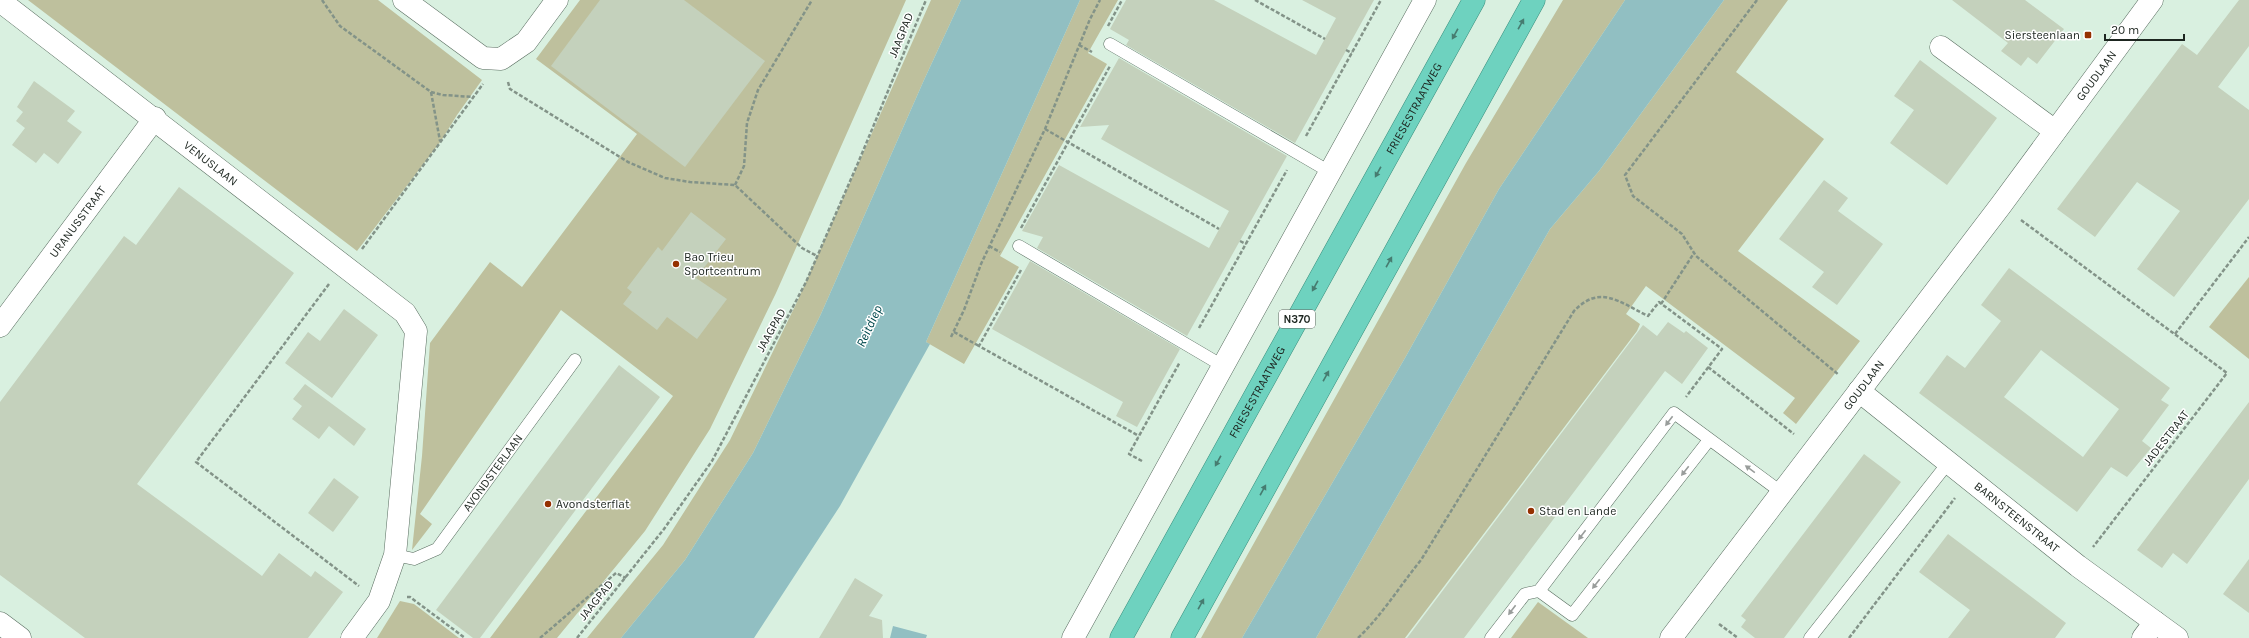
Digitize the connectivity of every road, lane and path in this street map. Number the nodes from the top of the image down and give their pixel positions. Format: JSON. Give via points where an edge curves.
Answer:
{"nodes":[{"id":1,"x":322,"y":0,"type":"edge"},
{"id":2,"x":404,"y":0,"type":"edge"},
{"id":3,"x":557,"y":0,"type":"edge"},
{"id":4,"x":812,"y":0,"type":"edge"},
{"id":5,"x":926,"y":0,"type":"edge"},
{"id":6,"x":1100,"y":0,"type":"edge"},
{"id":7,"x":1122,"y":0,"type":"edge"},
{"id":8,"x":1255,"y":0,"type":"edge"},
{"id":9,"x":1381,"y":0,"type":"edge"},
{"id":10,"x":1425,"y":0,"type":"edge"},
{"id":11,"x":1474,"y":0,"type":"edge"},
{"id":12,"x":1534,"y":0,"type":"edge"},
{"id":13,"x":1757,"y":0,"type":"edge"},
{"id":14,"x":2152,"y":0,"type":"edge"},
{"id":15,"x":0,"y":1,"type":"edge"},
{"id":16,"x":1104,"y":32,"type":"dead end"},
{"id":17,"x":1325,"y":39,"type":"dead end"},
{"id":18,"x":1110,"y":44,"type":"dead end"},
{"id":19,"x":1079,"y":45,"type":"junction"},
{"id":20,"x":1941,"y":47,"type":"dead end"},
{"id":21,"x":1095,"y":48,"type":"dead end"},
{"id":22,"x":1346,"y":50,"type":"dead end"},
{"id":23,"x":1093,"y":52,"type":"junction"},
{"id":24,"x":1352,"y":53,"type":"junction"},
{"id":25,"x":1099,"y":56,"type":"dead end"},
{"id":26,"x":501,"y":59,"type":"junction"},
{"id":27,"x":1111,"y":63,"type":"dead end"},
{"id":28,"x":431,"y":92,"type":"junction"},
{"id":29,"x":474,"y":97,"type":"junction"},
{"id":30,"x":155,"y":118,"type":"junction"},
{"id":31,"x":1044,"y":129,"type":"junction"},
{"id":32,"x":2055,"y":131,"type":"junction"},
{"id":33,"x":441,"y":141,"type":"junction"},
{"id":34,"x":1067,"y":144,"type":"junction"},
{"id":35,"x":1297,"y":152,"type":"junction"},
{"id":36,"x":1330,"y":172,"type":"junction"},
{"id":37,"x":735,"y":185,"type":"junction"},
{"id":38,"x":2001,"y":206,"type":"junction"},
{"id":39,"x":1219,"y":230,"type":"dead end"},
{"id":40,"x":2249,"y":237,"type":"edge"},
{"id":41,"x":1018,"y":240,"type":"joint"},
{"id":42,"x":1240,"y":241,"type":"dead end"},
{"id":43,"x":1246,"y":244,"type":"junction"},
{"id":44,"x":989,"y":246,"type":"junction"},
{"id":45,"x":1694,"y":253,"type":"junction"},
{"id":46,"x":1005,"y":255,"type":"dead end"},
{"id":47,"x":817,"y":256,"type":"junction"},
{"id":48,"x":343,"y":264,"type":"junction"},
{"id":49,"x":1023,"y":265,"type":"dead end"},
{"id":50,"x":1661,"y":304,"type":"junction"},
{"id":51,"x":0,"y":326,"type":"edge"},
{"id":52,"x":954,"y":332,"type":"junction"},
{"id":53,"x":2175,"y":334,"type":"junction"},
{"id":54,"x":951,"y":337,"type":"dead end"},
{"id":55,"x":979,"y":346,"type":"junction"},
{"id":56,"x":1189,"y":346,"type":"junction"},
{"id":57,"x":575,"y":360,"type":"dead end"},
{"id":58,"x":1223,"y":366,"type":"junction"},
{"id":59,"x":1708,"y":368,"type":"junction"},
{"id":60,"x":1839,"y":375,"type":"dead end"},
{"id":61,"x":1859,"y":391,"type":"junction"},
{"id":62,"x":1674,"y":414,"type":"junction"},
{"id":63,"x":1794,"y":434,"type":"dead end"},
{"id":64,"x":1139,"y":436,"type":"junction"},
{"id":65,"x":1709,"y":440,"type":"junction"},
{"id":66,"x":1948,"y":463,"type":"junction"},
{"id":67,"x":1163,"y":473,"type":"junction"},
{"id":68,"x":1781,"y":492,"type":"junction"},
{"id":69,"x":1955,"y":498,"type":"dead end"},
{"id":70,"x":395,"y":555,"type":"junction"},
{"id":71,"x":2078,"y":566,"type":"junction"},
{"id":72,"x":626,"y":578,"type":"junction"},
{"id":73,"x":1539,"y":591,"type":"junction"},
{"id":74,"x":379,"y":601,"type":"junction"},
{"id":75,"x":0,"y":623,"type":"edge"},
{"id":76,"x":1719,"y":624,"type":"dead end"},
{"id":77,"x":2149,"y":630,"type":"edge"},
{"id":78,"x":20,"y":638,"type":"edge"},
{"id":79,"x":352,"y":638,"type":"edge"},
{"id":80,"x":465,"y":638,"type":"edge"},
{"id":81,"x":540,"y":638,"type":"edge"},
{"id":82,"x":577,"y":638,"type":"edge"},
{"id":83,"x":1073,"y":638,"type":"edge"},
{"id":84,"x":1121,"y":638,"type":"edge"},
{"id":85,"x":1182,"y":638,"type":"edge"},
{"id":86,"x":1358,"y":638,"type":"edge"},
{"id":87,"x":1491,"y":638,"type":"edge"},
{"id":88,"x":1671,"y":638,"type":"edge"},
{"id":89,"x":1738,"y":638,"type":"edge"},
{"id":90,"x":1810,"y":638,"type":"edge"},
{"id":91,"x":1849,"y":638,"type":"edge"},
{"id":92,"x":2177,"y":638,"type":"edge"}],
"edges":[{"from":1,"to":28,"type":"path","via":[[340,26]]},
{"from":2,"to":26,"type":"street","via":[[483,58]]},
{"from":3,"to":26,"type":"street","via":[[526,42]]},
{"from":4,"to":37,"type":"path","via":[[754,101],[747,123],[744,166]]},
{"from":5,"to":47,"type":"path","name":"JAAGPAD"},
{"from":6,"to":19,"type":"path"},
{"from":7,"to":16,"type":"path"},
{"from":8,"to":17,"type":"path"},
{"from":9,"to":24,"type":"path"},
{"from":10,"to":36,"type":"street"},
{"from":11,"to":84,"type":"highway","name":"FRIESESTRAATWEG","number":"N370","one_way":true},
{"from":85,"to":12,"type":"highway","one_way":true},
{"from":13,"to":45,"type":"path","via":[[1625,175],[1633,196],[1682,234]]},
{"from":14,"to":32,"type":"street","name":"GOUDLAAN"},
{"from":15,"to":30,"type":"street","name":"VENUSLAAN"},
{"from":18,"to":35,"type":"lane"},
{"from":19,"to":23,"type":"path"},
{"from":19,"to":31,"type":"path"},
{"from":20,"to":32,"type":"street"},
{"from":21,"to":23,"type":"path"},
{"from":22,"to":24,"type":"path"},
{"from":23,"to":25,"type":"path"},
{"from":24,"to":35,"type":"path"},
{"from":26,"to":29,"type":"path"},
{"from":26,"to":37,"type":"path","via":[[510,89],[628,162],[666,178]]},
{"from":27,"to":34,"type":"path"},
{"from":28,"to":29,"type":"path"},
{"from":28,"to":33,"type":"path","via":[[435,122]]},
{"from":29,"to":33,"type":"path"},
{"from":30,"to":48,"type":"street","name":"VENUSLAAN"},
{"from":30,"to":51,"type":"street","name":"URANUSSTRAAT"},
{"from":31,"to":34,"type":"path"},
{"from":31,"to":44,"type":"path"},
{"from":32,"to":38,"type":"street","name":"GOUDLAAN"},
{"from":33,"to":48,"type":"path","via":[[360,252]]},
{"from":34,"to":39,"type":"path"},
{"from":34,"to":41,"type":"path"},
{"from":35,"to":36,"type":"lane"},
{"from":35,"to":43,"type":"path"},
{"from":36,"to":58,"type":"street"},
{"from":37,"to":47,"type":"path","via":[[802,248]]},
{"from":38,"to":53,"type":"path","name":"JADESTRAAT"},
{"from":38,"to":61,"type":"street","name":"GOUDLAAN"},
{"from":40,"to":53,"type":"path"},
{"from":41,"to":56,"type":"lane"},
{"from":42,"to":43,"type":"path"},
{"from":43,"to":56,"type":"path"},
{"from":44,"to":46,"type":"path"},
{"from":44,"to":52,"type":"path"},
{"from":45,"to":50,"type":"path"},
{"from":45,"to":60,"type":"path"},
{"from":47,"to":72,"type":"path","name":"JAAGPAD","via":[[794,308],[712,461]]},
{"from":48,"to":70,"type":"street","name":"VENUSLAAN","via":[[405,313],[416,331]]},
{"from":48,"to":74,"type":"path","via":[[196,462]]},
{"from":49,"to":55,"type":"path"},
{"from":50,"to":59,"type":"path","via":[[1722,349]]},
{"from":50,"to":86,"type":"path","via":[[1659,302],[1648,316],[1607,297],[1593,296],[1582,302],[1574,311],[1421,560],[1379,617]]},
{"from":52,"to":54,"type":"path"},
{"from":52,"to":55,"type":"path"},
{"from":53,"to":71,"type":"path","name":"JADESTRAAT","via":[[2227,372]]},
{"from":55,"to":64,"type":"path"},
{"from":56,"to":58,"type":"lane"},
{"from":56,"to":64,"type":"path"},
{"from":57,"to":70,"type":"lane","name":"AVONDSTERLAAN","via":[[438,549],[414,559]]},
{"from":58,"to":67,"type":"street"},
{"from":59,"to":62,"type":"path"},
{"from":59,"to":63,"type":"path"},
{"from":61,"to":66,"type":"street","name":"BARNSTEENSTRAAT"},
{"from":61,"to":68,"type":"street","name":"GOUDLAAN"},
{"from":62,"to":65,"type":"lane"},
{"from":62,"to":73,"type":"lane","one_way":true},
{"from":64,"to":67,"type":"path","via":[[1129,454]]},
{"from":68,"to":65,"type":"lane","one_way":true},
{"from":65,"to":73,"type":"lane","one_way":true,"via":[[1572,616]]},
{"from":66,"to":71,"type":"street","name":"BARNSTEENSTRAAT"},
{"from":66,"to":90,"type":"lane"},
{"from":67,"to":83,"type":"street"},
{"from":68,"to":88,"type":"street","name":"GOUDLAAN"},
{"from":69,"to":91,"type":"path"},
{"from":70,"to":74,"type":"street"},
{"from":71,"to":77,"type":"street","name":"BARNSTEENSTRAAT"},
{"from":72,"to":81,"type":"path","via":[[616,572]]},
{"from":72,"to":82,"type":"path","name":"JAAGPAD"},
{"from":73,"to":87,"type":"lane","one_way":true,"via":[[1525,594]]},
{"from":74,"to":79,"type":"street"},
{"from":74,"to":80,"type":"path","via":[[410,597]]},
{"from":75,"to":78,"type":"street"},
{"from":76,"to":89,"type":"path"},
{"from":77,"to":92,"type":"street","name":"BARNSTEENSTRAAT"}]}
